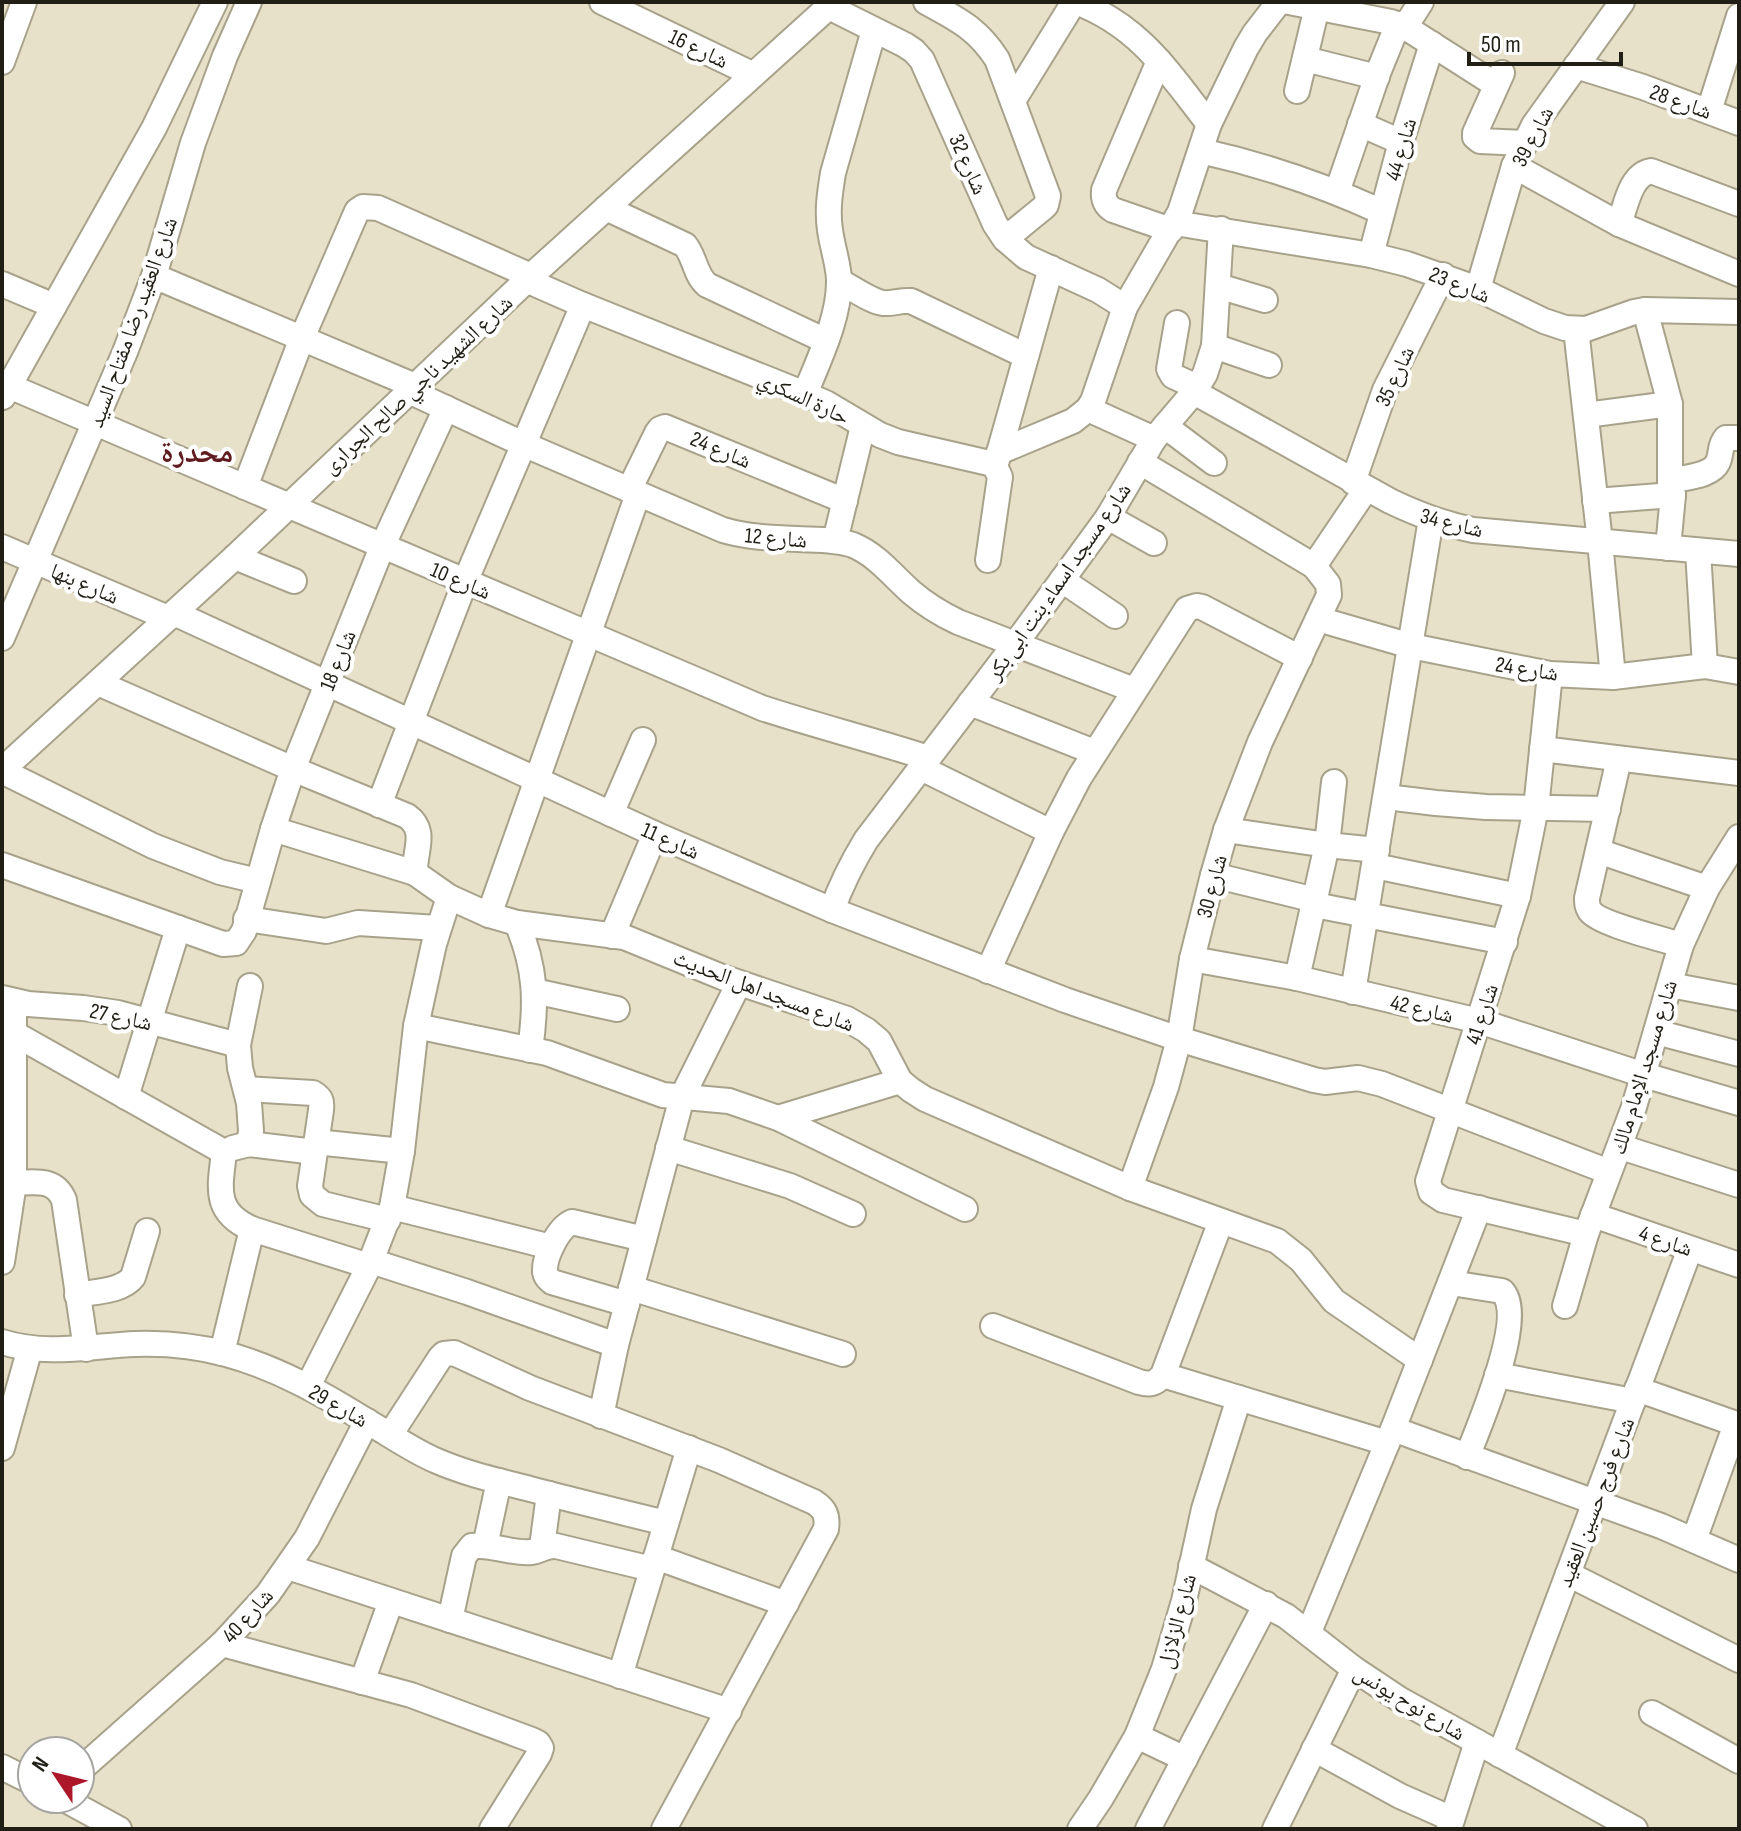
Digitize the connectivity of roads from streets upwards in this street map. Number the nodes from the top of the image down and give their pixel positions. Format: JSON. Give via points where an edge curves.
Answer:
{"nodes":[{"id":1,"x":24,"y":2,"type":"edge"},
{"id":2,"x":213,"y":2,"type":"edge"},
{"id":3,"x":249,"y":2,"type":"edge"},
{"id":4,"x":602,"y":2,"type":"edge"},
{"id":5,"x":926,"y":2,"type":"edge"},
{"id":6,"x":1279,"y":2,"type":"edge"},
{"id":7,"x":1289,"y":2,"type":"edge"},
{"id":8,"x":1421,"y":2,"type":"edge"},
{"id":9,"x":1622,"y":2,"type":"edge"},
{"id":10,"x":1085,"y":4,"type":"edge"},
{"id":11,"x":832,"y":5,"type":"edge"},
{"id":12,"x":1317,"y":7,"type":"junction"},
{"id":13,"x":650,"y":12,"type":"edge"},
{"id":14,"x":1739,"y":16,"type":"edge"},
{"id":15,"x":1401,"y":25,"type":"junction"},
{"id":16,"x":874,"y":30,"type":"junction"},
{"id":17,"x":1432,"y":44,"type":"junction"},
{"id":18,"x":1305,"y":59,"type":"junction"},
{"id":19,"x":1159,"y":61,"type":"junction"},
{"id":20,"x":2,"y":62,"type":"edge"},
{"id":21,"x":1576,"y":66,"type":"junction"},
{"id":22,"x":752,"y":74,"type":"junction"},
{"id":23,"x":1378,"y":75,"type":"junction"},
{"id":24,"x":1417,"y":89,"type":"junction"},
{"id":25,"x":1297,"y":91,"type":"dead end"},
{"id":26,"x":1013,"y":101,"type":"junction"},
{"id":27,"x":1709,"y":111,"type":"junction"},
{"id":28,"x":1739,"y":123,"type":"edge"},
{"id":29,"x":1209,"y":124,"type":"junction"},
{"id":30,"x":1360,"y":124,"type":"junction"},
{"id":31,"x":154,"y":128,"type":"junction"},
{"id":32,"x":1401,"y":142,"type":"junction"},
{"id":33,"x":193,"y":143,"type":"junction"},
{"id":34,"x":1525,"y":143,"type":"junction"},
{"id":35,"x":1201,"y":151,"type":"junction"},
{"id":36,"x":1514,"y":166,"type":"junction"},
{"id":37,"x":1337,"y":192,"type":"junction"},
{"id":38,"x":1739,"y":204,"type":"edge"},
{"id":39,"x":606,"y":208,"type":"junction"},
{"id":40,"x":1382,"y":212,"type":"junction"},
{"id":41,"x":1619,"y":224,"type":"junction"},
{"id":42,"x":1173,"y":226,"type":"junction"},
{"id":43,"x":1221,"y":229,"type":"junction"},
{"id":44,"x":1005,"y":239,"type":"junction"},
{"id":45,"x":1371,"y":255,"type":"junction"},
{"id":46,"x":1051,"y":268,"type":"junction"},
{"id":47,"x":1739,"y":274,"type":"edge"},
{"id":48,"x":1443,"y":275,"type":"junction"},
{"id":49,"x":154,"y":276,"type":"junction"},
{"id":50,"x":528,"y":278,"type":"junction"},
{"id":51,"x":839,"y":281,"type":"junction"},
{"id":52,"x":2,"y":284,"type":"edge"},
{"id":53,"x":1218,"y":286,"type":"junction"},
{"id":54,"x":1478,"y":289,"type":"junction"},
{"id":55,"x":1265,"y":300,"type":"dead end"},
{"id":56,"x":583,"y":305,"type":"junction"},
{"id":57,"x":54,"y":306,"type":"junction"},
{"id":58,"x":1125,"y":307,"type":"junction"},
{"id":59,"x":1645,"y":310,"type":"junction"},
{"id":60,"x":1739,"y":312,"type":"edge"},
{"id":61,"x":1177,"y":323,"type":"dead end"},
{"id":62,"x":1576,"y":329,"type":"junction"},
{"id":63,"x":302,"y":338,"type":"junction"},
{"id":64,"x":826,"y":341,"type":"junction"},
{"id":65,"x":1214,"y":346,"type":"junction"},
{"id":66,"x":1026,"y":356,"type":"junction"},
{"id":67,"x":1269,"y":365,"type":"dead end"},
{"id":68,"x":412,"y":388,"type":"junction"},
{"id":69,"x":4,"y":389,"type":"edge"},
{"id":70,"x":1195,"y":390,"type":"junction"},
{"id":71,"x":805,"y":394,"type":"junction"},
{"id":72,"x":1670,"y":404,"type":"junction"},
{"id":73,"x":446,"y":408,"type":"junction"},
{"id":74,"x":1088,"y":409,"type":"junction"},
{"id":75,"x":1586,"y":415,"type":"junction"},
{"id":76,"x":96,"y":422,"type":"junction"},
{"id":77,"x":863,"y":426,"type":"junction"},
{"id":78,"x":1159,"y":432,"type":"junction"},
{"id":79,"x":1739,"y":438,"type":"edge"},
{"id":80,"x":523,"y":444,"type":"junction"},
{"id":81,"x":997,"y":459,"type":"junction"},
{"id":82,"x":1140,"y":462,"type":"junction"},
{"id":83,"x":1214,"y":463,"type":"dead end"},
{"id":84,"x":1360,"y":486,"type":"junction"},
{"id":85,"x":245,"y":487,"type":"junction"},
{"id":86,"x":1672,"y":488,"type":"junction"},
{"id":87,"x":634,"y":492,"type":"junction"},
{"id":88,"x":845,"y":501,"type":"junction"},
{"id":89,"x":1595,"y":501,"type":"junction"},
{"id":90,"x":288,"y":506,"type":"junction"},
{"id":91,"x":1108,"y":517,"type":"junction"},
{"id":92,"x":1431,"y":519,"type":"junction"},
{"id":93,"x":835,"y":541,"type":"junction"},
{"id":94,"x":1600,"y":542,"type":"junction"},
{"id":95,"x":1154,"y":543,"type":"dead end"},
{"id":96,"x":2,"y":547,"type":"edge"},
{"id":97,"x":382,"y":547,"type":"junction"},
{"id":98,"x":1668,"y":548,"type":"junction"},
{"id":99,"x":1698,"y":551,"type":"junction"},
{"id":100,"x":1739,"y":554,"type":"edge"},
{"id":101,"x":235,"y":557,"type":"junction"},
{"id":102,"x":988,"y":560,"type":"dead end"},
{"id":103,"x":35,"y":562,"type":"junction"},
{"id":104,"x":1314,"y":566,"type":"junction"},
{"id":105,"x":1062,"y":580,"type":"junction"},
{"id":106,"x":294,"y":581,"type":"dead end"},
{"id":107,"x":465,"y":582,"type":"junction"},
{"id":108,"x":171,"y":616,"type":"junction"},
{"id":109,"x":1115,"y":616,"type":"dead end"},
{"id":110,"x":1318,"y":619,"type":"junction"},
{"id":111,"x":588,"y":634,"type":"junction"},
{"id":112,"x":2,"y":638,"type":"edge"},
{"id":113,"x":1016,"y":643,"type":"junction"},
{"id":114,"x":1411,"y":646,"type":"junction"},
{"id":115,"x":1300,"y":658,"type":"junction"},
{"id":116,"x":1705,"y":666,"type":"junction"},
{"id":117,"x":1739,"y":672,"type":"edge"},
{"id":118,"x":1550,"y":674,"type":"junction"},
{"id":119,"x":1613,"y":677,"type":"junction"},
{"id":120,"x":98,"y":683,"type":"junction"},
{"id":121,"x":327,"y":684,"type":"junction"},
{"id":122,"x":1134,"y":690,"type":"junction"},
{"id":123,"x":970,"y":703,"type":"junction"},
{"id":124,"x":411,"y":722,"type":"junction"},
{"id":125,"x":643,"y":740,"type":"dead end"},
{"id":126,"x":1542,"y":749,"type":"junction"},
{"id":127,"x":1094,"y":752,"type":"junction"},
{"id":128,"x":1619,"y":759,"type":"junction"},
{"id":129,"x":924,"y":763,"type":"junction"},
{"id":130,"x":293,"y":769,"type":"junction"},
{"id":131,"x":2,"y":770,"type":"edge"},
{"id":132,"x":1739,"y":773,"type":"edge"},
{"id":133,"x":537,"y":779,"type":"junction"},
{"id":134,"x":1334,"y":782,"type":"dead end"},
{"id":135,"x":1386,"y":797,"type":"junction"},
{"id":136,"x":379,"y":805,"type":"junction"},
{"id":137,"x":1536,"y":808,"type":"junction"},
{"id":138,"x":1608,"y":809,"type":"junction"},
{"id":139,"x":611,"y":814,"type":"junction"},
{"id":140,"x":273,"y":829,"type":"junction"},
{"id":141,"x":1226,"y":830,"type":"junction"},
{"id":142,"x":1051,"y":832,"type":"junction"},
{"id":143,"x":655,"y":834,"type":"junction"},
{"id":144,"x":1739,"y":837,"type":"edge"},
{"id":145,"x":1327,"y":845,"type":"junction"},
{"id":146,"x":1598,"y":851,"type":"junction"},
{"id":147,"x":1376,"y":858,"type":"junction"},
{"id":148,"x":2,"y":865,"type":"edge"},
{"id":149,"x":415,"y":873,"type":"junction"},
{"id":150,"x":1213,"y":875,"type":"junction"},
{"id":151,"x":258,"y":881,"type":"junction"},
{"id":152,"x":1707,"y":888,"type":"junction"},
{"id":153,"x":1518,"y":896,"type":"junction"},
{"id":154,"x":449,"y":897,"type":"junction"},
{"id":155,"x":1315,"y":902,"type":"junction"},
{"id":156,"x":832,"y":910,"type":"junction"},
{"id":157,"x":489,"y":915,"type":"junction"},
{"id":158,"x":1367,"y":916,"type":"junction"},
{"id":159,"x":246,"y":919,"type":"junction"},
{"id":160,"x":517,"y":923,"type":"junction"},
{"id":161,"x":178,"y":928,"type":"junction"},
{"id":162,"x":438,"y":928,"type":"junction"},
{"id":163,"x":612,"y":936,"type":"junction"},
{"id":164,"x":1505,"y":942,"type":"junction"},
{"id":165,"x":1681,"y":945,"type":"junction"},
{"id":166,"x":1192,"y":959,"type":"junction"},
{"id":167,"x":988,"y":971,"type":"junction"},
{"id":168,"x":1297,"y":978,"type":"junction"},
{"id":169,"x":739,"y":983,"type":"junction"},
{"id":170,"x":1670,"y":985,"type":"junction"},
{"id":171,"x":250,"y":986,"type":"dead end"},
{"id":172,"x":534,"y":991,"type":"junction"},
{"id":173,"x":1353,"y":992,"type":"junction"},
{"id":174,"x":1739,"y":998,"type":"edge"},
{"id":175,"x":8,"y":1000,"type":"edge"},
{"id":176,"x":617,"y":1009,"type":"dead end"},
{"id":177,"x":1479,"y":1021,"type":"junction"},
{"id":178,"x":149,"y":1022,"type":"junction"},
{"id":179,"x":416,"y":1026,"type":"junction"},
{"id":180,"x":1656,"y":1032,"type":"junction"},
{"id":181,"x":15,"y":1034,"type":"junction"},
{"id":182,"x":1179,"y":1039,"type":"junction"},
{"id":183,"x":238,"y":1045,"type":"junction"},
{"id":184,"x":530,"y":1050,"type":"junction"},
{"id":185,"x":1739,"y":1054,"type":"edge"},
{"id":186,"x":1644,"y":1075,"type":"junction"},
{"id":187,"x":900,"y":1081,"type":"junction"},
{"id":188,"x":246,"y":1089,"type":"junction"},
{"id":189,"x":126,"y":1097,"type":"junction"},
{"id":190,"x":682,"y":1097,"type":"junction"},
{"id":191,"x":1739,"y":1103,"type":"edge"},
{"id":192,"x":1449,"y":1112,"type":"junction"},
{"id":193,"x":778,"y":1118,"type":"junction"},
{"id":194,"x":249,"y":1144,"type":"junction"},
{"id":195,"x":316,"y":1147,"type":"junction"},
{"id":196,"x":1621,"y":1147,"type":"junction"},
{"id":197,"x":668,"y":1148,"type":"junction"},
{"id":198,"x":402,"y":1151,"type":"junction"},
{"id":199,"x":224,"y":1152,"type":"junction"},
{"id":200,"x":1609,"y":1172,"type":"junction"},
{"id":201,"x":14,"y":1183,"type":"junction"},
{"id":202,"x":1739,"y":1185,"type":"edge"},
{"id":203,"x":1130,"y":1188,"type":"junction"},
{"id":204,"x":1479,"y":1208,"type":"junction"},
{"id":205,"x":965,"y":1209,"type":"dead end"},
{"id":206,"x":390,"y":1213,"type":"junction"},
{"id":207,"x":853,"y":1214,"type":"dead end"},
{"id":208,"x":1221,"y":1221,"type":"junction"},
{"id":209,"x":1590,"y":1224,"type":"junction"},
{"id":210,"x":252,"y":1229,"type":"junction"},
{"id":211,"x":147,"y":1231,"type":"dead end"},
{"id":212,"x":644,"y":1239,"type":"junction"},
{"id":213,"x":551,"y":1247,"type":"junction"},
{"id":214,"x":1690,"y":1249,"type":"junction"},
{"id":215,"x":2,"y":1262,"type":"edge"},
{"id":216,"x":370,"y":1264,"type":"junction"},
{"id":217,"x":1739,"y":1265,"type":"edge"},
{"id":218,"x":1451,"y":1283,"type":"junction"},
{"id":219,"x":77,"y":1295,"type":"junction"},
{"id":220,"x":629,"y":1296,"type":"junction"},
{"id":221,"x":1565,"y":1306,"type":"dead end"},
{"id":222,"x":993,"y":1326,"type":"dead end"},
{"id":223,"x":2,"y":1342,"type":"edge"},
{"id":224,"x":616,"y":1345,"type":"junction"},
{"id":225,"x":30,"y":1348,"type":"junction"},
{"id":226,"x":86,"y":1349,"type":"junction"},
{"id":227,"x":222,"y":1353,"type":"junction"},
{"id":228,"x":843,"y":1354,"type":"dead end"},
{"id":229,"x":1420,"y":1360,"type":"junction"},
{"id":230,"x":1163,"y":1375,"type":"junction"},
{"id":231,"x":1497,"y":1375,"type":"junction"},
{"id":232,"x":308,"y":1386,"type":"junction"},
{"id":233,"x":1635,"y":1395,"type":"junction"},
{"id":234,"x":1239,"y":1398,"type":"junction"},
{"id":235,"x":601,"y":1416,"type":"junction"},
{"id":236,"x":367,"y":1421,"type":"junction"},
{"id":237,"x":1737,"y":1424,"type":"edge"},
{"id":238,"x":390,"y":1435,"type":"junction"},
{"id":239,"x":1390,"y":1436,"type":"junction"},
{"id":240,"x":2,"y":1448,"type":"edge"},
{"id":241,"x":689,"y":1448,"type":"junction"},
{"id":242,"x":1467,"y":1457,"type":"junction"},
{"id":243,"x":499,"y":1481,"type":"junction"},
{"id":244,"x":549,"y":1494,"type":"junction"},
{"id":245,"x":1595,"y":1503,"type":"junction"},
{"id":246,"x":666,"y":1523,"type":"junction"},
{"id":247,"x":1694,"y":1540,"type":"junction"},
{"id":248,"x":485,"y":1546,"type":"junction"},
{"id":249,"x":542,"y":1547,"type":"junction"},
{"id":250,"x":1739,"y":1560,"type":"edge"},
{"id":251,"x":654,"y":1563,"type":"junction"},
{"id":252,"x":1191,"y":1566,"type":"junction"},
{"id":253,"x":288,"y":1567,"type":"junction"},
{"id":254,"x":1568,"y":1574,"type":"junction"},
{"id":255,"x":391,"y":1601,"type":"junction"},
{"id":256,"x":786,"y":1604,"type":"junction"},
{"id":257,"x":1266,"y":1604,"type":"junction"},
{"id":258,"x":450,"y":1620,"type":"junction"},
{"id":259,"x":1309,"y":1632,"type":"junction"},
{"id":260,"x":222,"y":1644,"type":"junction"},
{"id":261,"x":1739,"y":1660,"type":"edge"},
{"id":262,"x":1354,"y":1669,"type":"junction"},
{"id":263,"x":620,"y":1676,"type":"junction"},
{"id":264,"x":362,"y":1682,"type":"junction"},
{"id":265,"x":729,"y":1711,"type":"junction"},
{"id":266,"x":1652,"y":1713,"type":"dead end"},
{"id":267,"x":1137,"y":1736,"type":"junction"},
{"id":268,"x":1477,"y":1742,"type":"junction"},
{"id":269,"x":1314,"y":1749,"type":"junction"},
{"id":270,"x":1500,"y":1755,"type":"junction"},
{"id":271,"x":96,"y":1756,"type":"edge"},
{"id":272,"x":1185,"y":1759,"type":"junction"},
{"id":273,"x":1739,"y":1761,"type":"edge"},
{"id":274,"x":93,"y":1815,"type":"edge"},
{"id":275,"x":1451,"y":1824,"type":"edge"},
{"id":276,"x":1156,"y":1827,"type":"edge"},
{"id":277,"x":119,"y":1829,"type":"edge"},
{"id":278,"x":492,"y":1829,"type":"edge"},
{"id":279,"x":664,"y":1829,"type":"edge"},
{"id":280,"x":1080,"y":1829,"type":"edge"},
{"id":281,"x":1275,"y":1829,"type":"edge"},
{"id":282,"x":1635,"y":1829,"type":"edge"}],
"edges":[{"from":1,"to":20,"type":"street"},
{"from":2,"to":31,"type":"street"},
{"from":3,"to":33,"type":"street","name":"شارع العقيد رضا مفتاح السيد"},
{"from":4,"to":13,"type":"street","name":"شارع 16"},
{"from":5,"to":26,"type":"street","via":[[974,30],[987,44]]},
{"from":6,"to":29,"type":"street","via":[[1246,48]]},
{"from":7,"to":12,"type":"street"},
{"from":8,"to":15,"type":"street"},
{"from":9,"to":21,"type":"street","name":"شارع 39"},
{"from":10,"to":19,"type":"street","via":[[1129,31]]},
{"from":10,"to":26,"type":"street"},
{"from":11,"to":16,"type":"street","name":"شارع 32"},
{"from":11,"to":22,"type":"street","name":"شارع الشهيد ناجي صالح الجرارى"},
{"from":12,"to":15,"type":"street"},
{"from":12,"to":18,"type":"street"},
{"from":13,"to":22,"type":"street","name":"شارع 16"},
{"from":14,"to":27,"type":"street"},
{"from":15,"to":17,"type":"street"},
{"from":15,"to":23,"type":"street"},
{"from":16,"to":44,"type":"street","name":"شارع 32","via":[[922,60]]},
{"from":16,"to":51,"type":"street","via":[[830,193]]},
{"from":17,"to":24,"type":"street","name":"شارع 44"},
{"from":17,"to":34,"type":"street","via":[[1499,78],[1475,137]]},
{"from":18,"to":23,"type":"street"},
{"from":18,"to":25,"type":"street"},
{"from":19,"to":29,"type":"street"},
{"from":19,"to":42,"type":"street","name":"شارع 23","via":[[1103,196],[1113,210]]},
{"from":21,"to":27,"type":"street","name":"شارع 28"},
{"from":21,"to":34,"type":"street","name":"شارع 39"},
{"from":22,"to":39,"type":"street","name":"شارع الشهيد ناجي صالح الجرارى"},
{"from":23,"to":24,"type":"street"},
{"from":23,"to":30,"type":"street"},
{"from":24,"to":32,"type":"street","name":"شارع 44"},
{"from":26,"to":44,"type":"street","via":[[1048,201]]},
{"from":27,"to":28,"type":"street","name":"شارع 28"},
{"from":29,"to":35,"type":"street"},
{"from":30,"to":32,"type":"street"},
{"from":30,"to":37,"type":"street"},
{"from":31,"to":33,"type":"street"},
{"from":31,"to":57,"type":"street"},
{"from":32,"to":40,"type":"street","name":"شارع 44"},
{"from":33,"to":49,"type":"street","name":"شارع العقيد رضا مفتاح السيد"},
{"from":34,"to":36,"type":"street","name":"شارع 39"},
{"from":35,"to":37,"type":"street"},
{"from":35,"to":42,"type":"street"},
{"from":36,"to":41,"type":"street"},
{"from":36,"to":54,"type":"street","name":"شارع 39"},
{"from":37,"to":40,"type":"street"},
{"from":38,"to":41,"type":"street","via":[[1645,172],[1635,182]]},
{"from":39,"to":50,"type":"street","name":"شارع الشهيد ناجي صالح الجرارى"},
{"from":39,"to":64,"type":"street","via":[[685,245],[707,285]]},
{"from":40,"to":45,"type":"street","name":"شارع 44"},
{"from":41,"to":47,"type":"street"},
{"from":42,"to":43,"type":"street","name":"شارع 23"},
{"from":42,"to":58,"type":"street"},
{"from":43,"to":45,"type":"street","name":"شارع 23"},
{"from":43,"to":53,"type":"street","name":"شارع مسجد اسماء بنت ابى بكر"},
{"from":44,"to":46,"type":"street","name":"شارع 32","via":[[1026,257]]},
{"from":45,"to":48,"type":"street","name":"شارع 23"},
{"from":46,"to":58,"type":"street","name":"شارع 32"},
{"from":46,"to":66,"type":"street"},
{"from":48,"to":54,"type":"street","name":"شارع 23"},
{"from":48,"to":84,"type":"street","name":"شارع 35","via":[[1385,390]]},
{"from":49,"to":63,"type":"street","name":"شارع 12"},
{"from":49,"to":76,"type":"street","name":"شارع العقيد رضا مفتاح السيد"},
{"from":50,"to":56,"type":"street","name":"حارة السكري"},
{"from":50,"to":63,"type":"street","name":"حارة السكري","via":[[378,208],[363,207]]},
{"from":50,"to":68,"type":"street","name":"شارع الشهيد ناجي صالح الجرارى"},
{"from":51,"to":64,"type":"street"},
{"from":51,"to":66,"type":"street","via":[[878,302],[911,301]]},
{"from":52,"to":57,"type":"street"},
{"from":53,"to":55,"type":"street"},
{"from":53,"to":65,"type":"street","name":"شارع مسجد اسماء بنت ابى بكر"},
{"from":54,"to":62,"type":"street","name":"شارع 23","via":[[1555,325]]},
{"from":56,"to":71,"type":"street","name":"حارة السكري"},
{"from":56,"to":80,"type":"street"},
{"from":57,"to":69,"type":"street"},
{"from":58,"to":74,"type":"street"},
{"from":59,"to":60,"type":"street"},
{"from":59,"to":62,"type":"street"},
{"from":59,"to":72,"type":"street"},
{"from":61,"to":70,"type":"street","name":"شارع 34","via":[[1169,369]]},
{"from":62,"to":75,"type":"street"},
{"from":63,"to":68,"type":"street","name":"شارع 12"},
{"from":63,"to":85,"type":"street"},
{"from":64,"to":71,"type":"street"},
{"from":65,"to":67,"type":"street"},
{"from":65,"to":70,"type":"street","name":"شارع مسجد اسماء بنت ابى بكر"},
{"from":66,"to":81,"type":"street"},
{"from":68,"to":73,"type":"street","name":"شارع 12"},
{"from":68,"to":90,"type":"street","name":"شارع الشهيد ناجي صالح الجرارى"},
{"from":69,"to":76,"type":"street","name":"شارع 10"},
{"from":70,"to":78,"type":"street","name":"شارع مسجد اسماء بنت ابى بكر"},
{"from":70,"to":84,"type":"street","name":"شارع 34"},
{"from":71,"to":77,"type":"street","name":"حارة السكري"},
{"from":72,"to":75,"type":"street"},
{"from":72,"to":86,"type":"street"},
{"from":73,"to":80,"type":"street","name":"شارع 12"},
{"from":73,"to":97,"type":"street","name":"شارع 18"},
{"from":74,"to":78,"type":"street"},
{"from":74,"to":81,"type":"street"},
{"from":75,"to":89,"type":"street"},
{"from":76,"to":85,"type":"street","name":"شارع 10"},
{"from":76,"to":103,"type":"street","name":"شارع العقيد رضا مفتاح السيد"},
{"from":77,"to":81,"type":"street","name":"حارة السكري","via":[[898,442],[989,463]]},
{"from":77,"to":88,"type":"street"},
{"from":78,"to":82,"type":"street","name":"شارع مسجد اسماء بنت ابى بكر"},
{"from":78,"to":83,"type":"street"},
{"from":79,"to":86,"type":"street","via":[[1722,442],[1720,460],[1710,471]]},
{"from":80,"to":87,"type":"street","name":"شارع 12"},
{"from":80,"to":107,"type":"street"},
{"from":81,"to":102,"type":"street","via":[[1000,477]]},
{"from":82,"to":91,"type":"street","name":"شارع مسجد اسماء بنت ابى بكر"},
{"from":82,"to":104,"type":"street"},
{"from":84,"to":92,"type":"street","name":"شارع 34"},
{"from":84,"to":104,"type":"street","name":"شارع 35"},
{"from":85,"to":90,"type":"street","name":"شارع 10"},
{"from":86,"to":89,"type":"street"},
{"from":86,"to":98,"type":"street"},
{"from":87,"to":88,"type":"street","name":"شارع 24","via":[[657,433],[665,427]]},
{"from":87,"to":93,"type":"street","name":"شارع 12","via":[[738,534]]},
{"from":87,"to":111,"type":"street"},
{"from":88,"to":93,"type":"street"},
{"from":89,"to":94,"type":"street"},
{"from":90,"to":97,"type":"street","name":"شارع 10"},
{"from":90,"to":101,"type":"street","name":"شارع الشهيد ناجي صالح الجرارى"},
{"from":91,"to":95,"type":"street"},
{"from":91,"to":105,"type":"street","name":"شارع مسجد اسماء بنت ابى بكر"},
{"from":92,"to":94,"type":"street","name":"شارع 34","via":[[1473,530]]},
{"from":92,"to":114,"type":"street"},
{"from":93,"to":113,"type":"street","name":"شارع 12","via":[[865,551],[942,614]]},
{"from":94,"to":98,"type":"street","name":"شارع 34"},
{"from":94,"to":119,"type":"street"},
{"from":96,"to":103,"type":"street","name":"شارع بنها"},
{"from":97,"to":107,"type":"street","name":"شارع 10"},
{"from":97,"to":121,"type":"street","name":"شارع 18"},
{"from":98,"to":99,"type":"street","name":"شارع 34"},
{"from":99,"to":100,"type":"street","name":"شارع 34"},
{"from":99,"to":116,"type":"street"},
{"from":101,"to":106,"type":"street"},
{"from":101,"to":108,"type":"street","name":"شارع الشهيد ناجي صالح الجرارى"},
{"from":103,"to":108,"type":"street","name":"شارع بنها"},
{"from":103,"to":112,"type":"street","name":"شارع العقيد رضا مفتاح السيد"},
{"from":104,"to":110,"type":"street","name":"شارع 30","via":[[1328,584],[1329,595]]},
{"from":105,"to":109,"type":"street"},
{"from":105,"to":113,"type":"street","name":"شارع مسجد اسماء بنت ابى بكر"},
{"from":107,"to":111,"type":"street","name":"شارع 10"},
{"from":107,"to":124,"type":"street"},
{"from":108,"to":120,"type":"street","name":"شارع الشهيد ناجي صالح الجرارى"},
{"from":108,"to":121,"type":"street","name":"شارع 11"},
{"from":110,"to":114,"type":"street","name":"شارع 24"},
{"from":110,"to":115,"type":"street","name":"شارع 30"},
{"from":111,"to":129,"type":"street","name":"شارع 10","via":[[762,708],[888,745]]},
{"from":111,"to":133,"type":"street"},
{"from":113,"to":122,"type":"street","name":"شارع 12"},
{"from":113,"to":123,"type":"street","name":"شارع مسجد اسماء بنت ابى بكر"},
{"from":114,"to":118,"type":"street","name":"شارع 24"},
{"from":114,"to":135,"type":"street"},
{"from":115,"to":122,"type":"street","via":[[1202,607],[1192,607]]},
{"from":115,"to":141,"type":"street","name":"شارع 30"},
{"from":116,"to":117,"type":"street","name":"شارع 24"},
{"from":116,"to":119,"type":"street","name":"شارع 24"},
{"from":118,"to":119,"type":"street","name":"شارع 24"},
{"from":118,"to":126,"type":"street","name":"شارع 41"},
{"from":120,"to":130,"type":"street"},
{"from":120,"to":131,"type":"street","name":"شارع الشهيد ناجي صالح الجرارى"},
{"from":121,"to":124,"type":"street","name":"شارع 11"},
{"from":121,"to":130,"type":"street","name":"شارع 18"},
{"from":122,"to":127,"type":"street"},
{"from":123,"to":127,"type":"street"},
{"from":123,"to":129,"type":"street","name":"شارع مسجد اسماء بنت ابى بكر"},
{"from":124,"to":133,"type":"street","name":"شارع 11"},
{"from":124,"to":136,"type":"street"},
{"from":125,"to":139,"type":"street"},
{"from":126,"to":128,"type":"street"},
{"from":126,"to":137,"type":"street","name":"شارع 41"},
{"from":127,"to":142,"type":"street"},
{"from":128,"to":132,"type":"street"},
{"from":128,"to":138,"type":"street"},
{"from":129,"to":142,"type":"street","name":"شارع 10"},
{"from":129,"to":156,"type":"street","name":"شارع مسجد اسماء بنت ابى بكر","via":[[852,862]]},
{"from":130,"to":136,"type":"street"},
{"from":130,"to":140,"type":"street","name":"شارع 18"},
{"from":131,"to":151,"type":"street","via":[[153,846]]},
{"from":133,"to":139,"type":"street","name":"شارع 11"},
{"from":133,"to":157,"type":"street"},
{"from":134,"to":145,"type":"street"},
{"from":135,"to":137,"type":"street"},
{"from":135,"to":147,"type":"street"},
{"from":136,"to":149,"type":"street","via":[[418,826]]},
{"from":137,"to":138,"type":"street"},
{"from":137,"to":153,"type":"street","name":"شارع 41"},
{"from":138,"to":146,"type":"street"},
{"from":139,"to":143,"type":"street","name":"شارع 11"},
{"from":140,"to":149,"type":"street","name":"شارع مسجد اهل الحديث"},
{"from":140,"to":151,"type":"street","name":"شارع 18"},
{"from":141,"to":145,"type":"street"},
{"from":141,"to":150,"type":"street","name":"شارع 30"},
{"from":142,"to":167,"type":"street"},
{"from":143,"to":156,"type":"street","name":"شارع 11"},
{"from":143,"to":163,"type":"street"},
{"from":144,"to":152,"type":"street","name":"شارع مسجد الإمام مالك"},
{"from":145,"to":147,"type":"street"},
{"from":145,"to":155,"type":"street"},
{"from":146,"to":152,"type":"street"},
{"from":146,"to":165,"type":"street","via":[[1587,898],[1591,913]]},
{"from":147,"to":153,"type":"street"},
{"from":147,"to":158,"type":"street"},
{"from":148,"to":161,"type":"street"},
{"from":149,"to":154,"type":"street","name":"شارع مسجد اهل الحديث"},
{"from":150,"to":155,"type":"street"},
{"from":150,"to":166,"type":"street","name":"شارع 30"},
{"from":151,"to":159,"type":"street","name":"شارع 18"},
{"from":152,"to":165,"type":"street","name":"شارع مسجد الإمام مالك"},
{"from":153,"to":164,"type":"street","name":"شارع 41"},
{"from":154,"to":157,"type":"street","name":"شارع مسجد اهل الحديث"},
{"from":154,"to":162,"type":"street"},
{"from":155,"to":158,"type":"street"},
{"from":155,"to":168,"type":"street"},
{"from":156,"to":167,"type":"street","name":"شارع 11"},
{"from":157,"to":160,"type":"street","name":"شارع مسجد اهل الحديث"},
{"from":158,"to":164,"type":"street"},
{"from":158,"to":173,"type":"street"},
{"from":159,"to":161,"type":"street","via":[[242,937],[229,944]]},
{"from":159,"to":162,"type":"street","via":[[326,931],[358,923]]},
{"from":160,"to":163,"type":"street","name":"شارع مسجد اهل الحديث"},
{"from":160,"to":172,"type":"street"},
{"from":161,"to":178,"type":"street"},
{"from":162,"to":179,"type":"street"},
{"from":163,"to":169,"type":"street","name":"شارع مسجد اهل الحديث","via":[[638,941]]},
{"from":164,"to":177,"type":"street","name":"شارع 41"},
{"from":165,"to":170,"type":"street","name":"شارع مسجد الإمام مالك"},
{"from":166,"to":168,"type":"street","name":"شارع 42"},
{"from":166,"to":182,"type":"street","name":"شارع 30"},
{"from":167,"to":182,"type":"street","name":"شارع 11"},
{"from":168,"to":173,"type":"street","name":"شارع 42"},
{"from":169,"to":187,"type":"street","name":"شارع مسجد اهل الحديث","via":[[866,1030],[879,1041]]},
{"from":169,"to":190,"type":"street"},
{"from":170,"to":174,"type":"street"},
{"from":170,"to":180,"type":"street","name":"شارع مسجد الإمام مالك"},
{"from":171,"to":183,"type":"street"},
{"from":172,"to":176,"type":"street"},
{"from":172,"to":184,"type":"street"},
{"from":173,"to":177,"type":"street","name":"شارع 42"},
{"from":175,"to":178,"type":"street","name":"شارع 27","via":[[99,1009]]},
{"from":175,"to":181,"type":"street"},
{"from":177,"to":186,"type":"street","name":"شارع 42"},
{"from":177,"to":192,"type":"street","name":"شارع 41"},
{"from":178,"to":183,"type":"street","name":"شارع 27"},
{"from":178,"to":189,"type":"street"},
{"from":179,"to":184,"type":"street"},
{"from":179,"to":198,"type":"street"},
{"from":180,"to":185,"type":"street"},
{"from":180,"to":186,"type":"street","name":"شارع مسجد الإمام مالك"},
{"from":181,"to":189,"type":"street"},
{"from":181,"to":201,"type":"street"},
{"from":182,"to":192,"type":"street","name":"شارع 11","via":[[1314,1080],[1370,1081]]},
{"from":182,"to":203,"type":"street","name":"شارع 30"},
{"from":183,"to":188,"type":"street"},
{"from":184,"to":190,"type":"street"},
{"from":186,"to":191,"type":"street","name":"شارع 42"},
{"from":186,"to":196,"type":"street","name":"شارع مسجد الإمام مالك"},
{"from":187,"to":193,"type":"street"},
{"from":187,"to":203,"type":"street","name":"شارع مسجد اهل الحديث","via":[[925,1099]]},
{"from":188,"to":194,"type":"street"},
{"from":188,"to":195,"type":"street","via":[[320,1097]]},
{"from":189,"to":199,"type":"street"},
{"from":190,"to":193,"type":"street","via":[[729,1101]]},
{"from":190,"to":197,"type":"street"},
{"from":192,"to":200,"type":"street","name":"شارع 11"},
{"from":192,"to":204,"type":"street","name":"شارع 41","via":[[1429,1186],[1443,1200]]},
{"from":193,"to":205,"type":"street"},
{"from":194,"to":195,"type":"street"},
{"from":194,"to":199,"type":"street"},
{"from":195,"to":198,"type":"street"},
{"from":195,"to":206,"type":"street","via":[[310,1186],[316,1200]]},
{"from":196,"to":200,"type":"street","name":"شارع مسجد الإمام مالك"},
{"from":196,"to":202,"type":"street"},
{"from":197,"to":207,"type":"street","via":[[780,1183]]},
{"from":197,"to":212,"type":"street"},
{"from":198,"to":206,"type":"street"},
{"from":199,"to":210,"type":"street","via":[[223,1203],[238,1223]]},
{"from":200,"to":209,"type":"street","name":"شارع مسجد الإمام مالك"},
{"from":201,"to":215,"type":"street"},
{"from":201,"to":219,"type":"street","via":[[46,1182],[62,1194]]},
{"from":203,"to":208,"type":"street","name":"شارع مسجد اهل الحديث"},
{"from":204,"to":209,"type":"street","name":"شارع 41"},
{"from":204,"to":218,"type":"street"},
{"from":206,"to":213,"type":"street"},
{"from":206,"to":216,"type":"street"},
{"from":208,"to":229,"type":"street","name":"شارع مسجد اهل الحديث","via":[[1290,1249],[1334,1301]]},
{"from":208,"to":230,"type":"street"},
{"from":209,"to":214,"type":"street","name":"شارع 4"},
{"from":209,"to":221,"type":"street","name":"شارع مسجد الإمام مالك"},
{"from":210,"to":216,"type":"street"},
{"from":210,"to":227,"type":"street"},
{"from":211,"to":219,"type":"street","via":[[129,1282]]},
{"from":212,"to":213,"type":"street","via":[[572,1222]]},
{"from":212,"to":220,"type":"street"},
{"from":213,"to":220,"type":"street","via":[[545,1270],[552,1282]]},
{"from":214,"to":217,"type":"street","name":"شارع 4"},
{"from":214,"to":233,"type":"street","name":"شارع فرج حسين العقيد"},
{"from":216,"to":224,"type":"street"},
{"from":216,"to":232,"type":"street"},
{"from":218,"to":229,"type":"street"},
{"from":218,"to":231,"type":"street","via":[[1506,1295],[1508,1339]]},
{"from":219,"to":226,"type":"street"},
{"from":220,"to":224,"type":"street"},
{"from":220,"to":228,"type":"street"},
{"from":222,"to":230,"type":"street","via":[[1139,1382],[1150,1385]]},
{"from":223,"to":225,"type":"street","name":"شارع 29"},
{"from":224,"to":235,"type":"street"},
{"from":225,"to":226,"type":"street","name":"شارع 29"},
{"from":225,"to":240,"type":"street"},
{"from":226,"to":227,"type":"street","name":"شارع 29","via":[[138,1344]]},
{"from":227,"to":232,"type":"street","name":"شارع 29"},
{"from":229,"to":239,"type":"street"},
{"from":230,"to":234,"type":"street"},
{"from":231,"to":233,"type":"street"},
{"from":231,"to":242,"type":"street"},
{"from":232,"to":236,"type":"street","name":"شارع 29"},
{"from":233,"to":237,"type":"street"},
{"from":233,"to":245,"type":"street","name":"شارع فرج حسين العقيد"},
{"from":234,"to":239,"type":"street"},
{"from":234,"to":252,"type":"street","name":"شارع الزلازل"},
{"from":235,"to":238,"type":"street","via":[[449,1353],[440,1358]]},
{"from":235,"to":241,"type":"street"},
{"from":236,"to":238,"type":"street","name":"شارع 29"},
{"from":236,"to":253,"type":"street","name":"شارع 40"},
{"from":237,"to":247,"type":"street"},
{"from":238,"to":243,"type":"street","name":"شارع 29","via":[[434,1460]]},
{"from":239,"to":242,"type":"street"},
{"from":239,"to":259,"type":"street"},
{"from":241,"to":246,"type":"street"},
{"from":241,"to":256,"type":"street","via":[[822,1507],[826,1529]]},
{"from":242,"to":245,"type":"street"},
{"from":243,"to":244,"type":"street","name":"شارع 29"},
{"from":243,"to":248,"type":"street"},
{"from":244,"to":246,"type":"street","name":"شارع 29"},
{"from":244,"to":249,"type":"street"},
{"from":245,"to":247,"type":"street"},
{"from":245,"to":254,"type":"street","name":"شارع فرج حسين العقيد"},
{"from":246,"to":251,"type":"street"},
{"from":247,"to":250,"type":"street"},
{"from":248,"to":249,"type":"street","via":[[529,1552]]},
{"from":248,"to":258,"type":"street","via":[[467,1550]]},
{"from":249,"to":251,"type":"street"},
{"from":251,"to":256,"type":"street"},
{"from":251,"to":263,"type":"street"},
{"from":252,"to":257,"type":"street","name":"شارع نوح يونس"},
{"from":252,"to":267,"type":"street","name":"شارع الزلازل","via":[[1168,1658]]},
{"from":253,"to":255,"type":"street"},
{"from":253,"to":260,"type":"street","name":"شارع 40"},
{"from":254,"to":261,"type":"street"},
{"from":254,"to":270,"type":"street","name":"شارع فرج حسين العقيد"},
{"from":255,"to":258,"type":"street"},
{"from":255,"to":264,"type":"street"},
{"from":256,"to":265,"type":"street"},
{"from":257,"to":259,"type":"street","name":"شارع نوح يونس"},
{"from":257,"to":272,"type":"street"},
{"from":258,"to":263,"type":"street"},
{"from":259,"to":262,"type":"street","name":"شارع نوح يونس"},
{"from":260,"to":264,"type":"street"},
{"from":260,"to":271,"type":"street","name":"شارع 40"},
{"from":262,"to":268,"type":"street","name":"شارع نوح يونس"},
{"from":262,"to":269,"type":"street"},
{"from":263,"to":265,"type":"street"},
{"from":264,"to":278,"type":"street","via":[[435,1703],[538,1743],[539,1754]]},
{"from":265,"to":279,"type":"street"},
{"from":266,"to":273,"type":"street"},
{"from":267,"to":272,"type":"street"},
{"from":267,"to":280,"type":"street","name":"شارع الزلازل"},
{"from":268,"to":270,"type":"street","name":"شارع نوح يونس"},
{"from":268,"to":275,"type":"street"},
{"from":269,"to":275,"type":"street"},
{"from":269,"to":281,"type":"street"},
{"from":270,"to":282,"type":"street","name":"شارع نوح يونس"},
{"from":272,"to":276,"type":"street"},
{"from":274,"to":277,"type":"street"}]}
